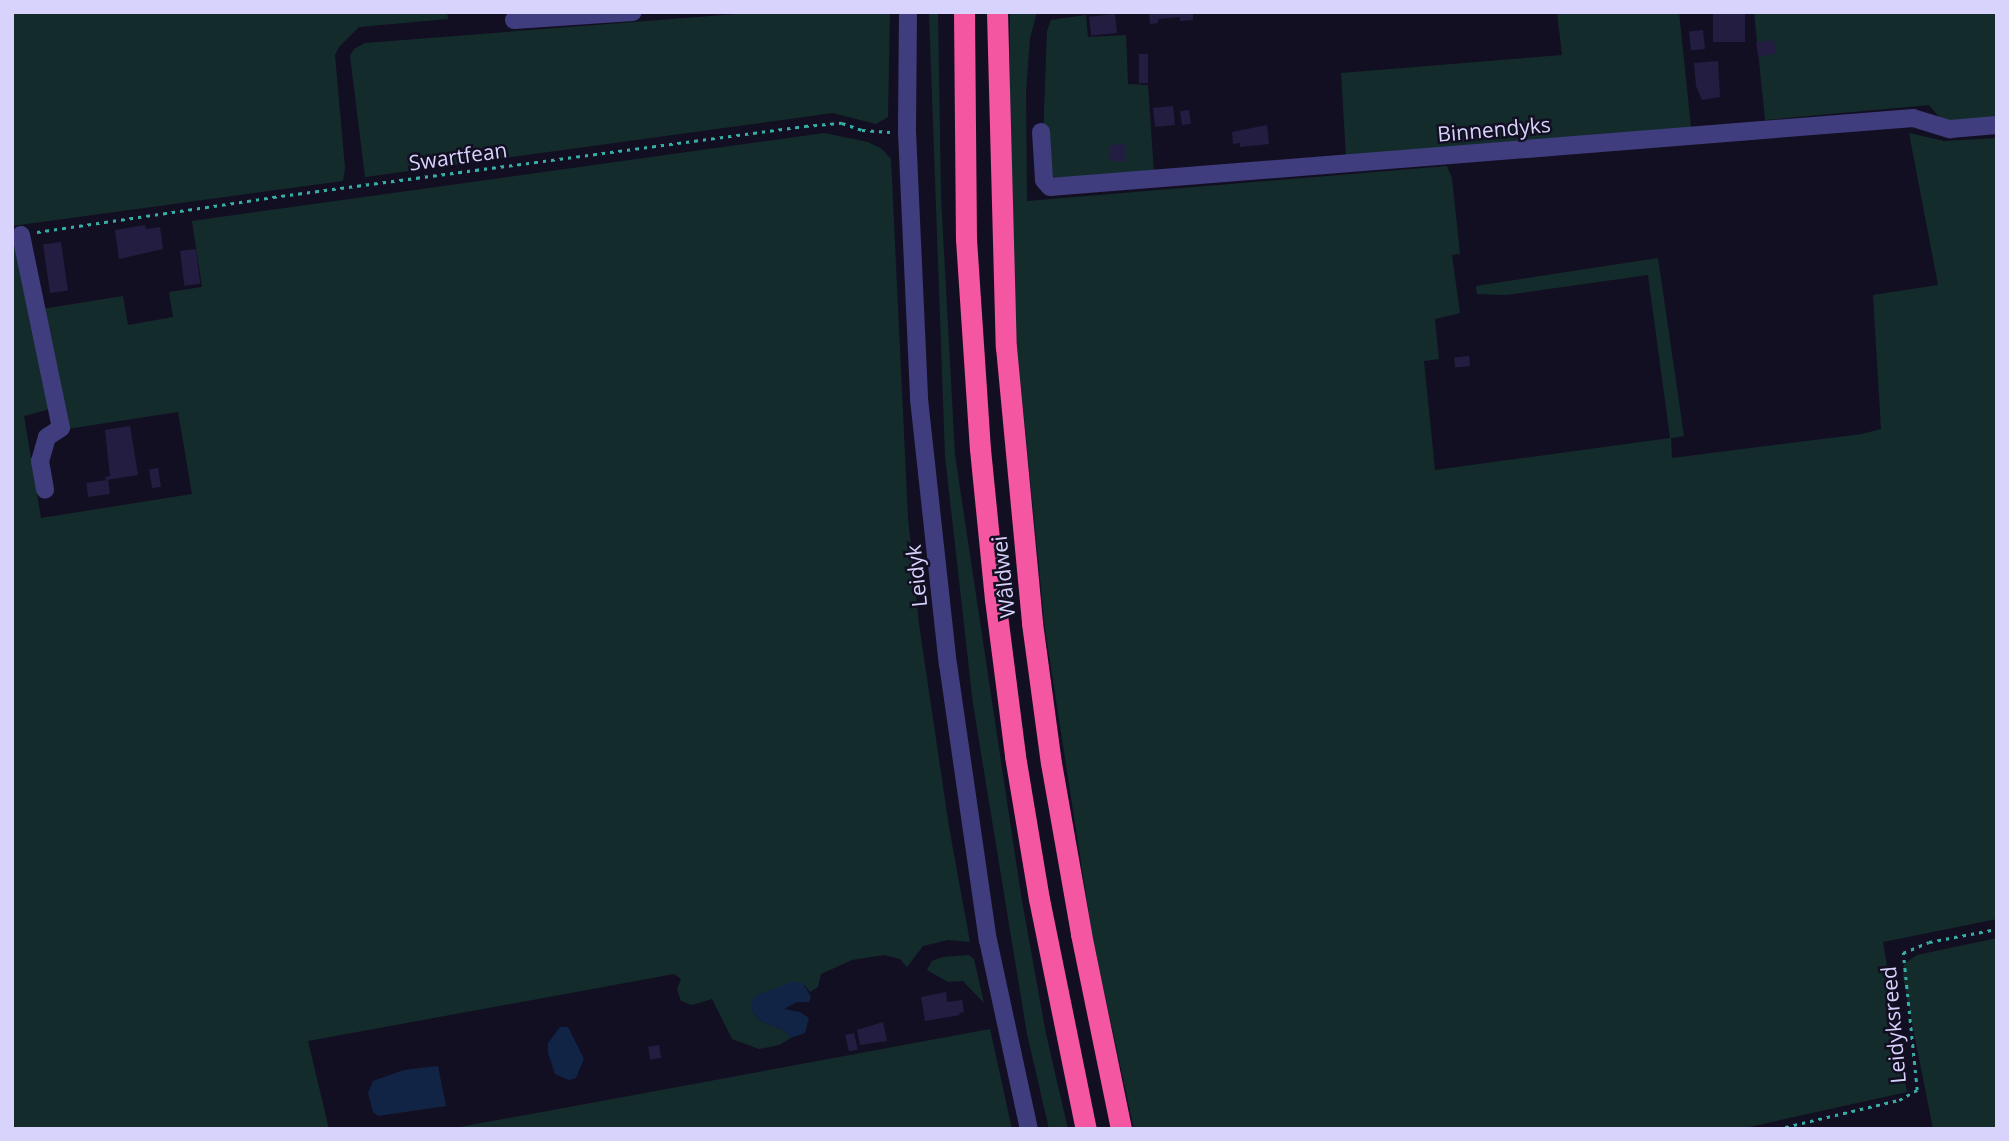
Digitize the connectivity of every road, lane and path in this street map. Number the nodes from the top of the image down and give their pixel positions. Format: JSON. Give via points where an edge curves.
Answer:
{"nodes":[{"id":1,"x":633,"y":12,"type":"edge"},
{"id":2,"x":908,"y":12,"type":"edge"},
{"id":3,"x":964,"y":12,"type":"edge"},
{"id":4,"x":997,"y":12,"type":"edge"},
{"id":5,"x":514,"y":20,"type":"dead end"},
{"id":6,"x":1997,"y":125,"type":"edge"},
{"id":7,"x":907,"y":132,"type":"junction"},
{"id":8,"x":1041,"y":132,"type":"dead end"},
{"id":9,"x":21,"y":235,"type":"joint"},
{"id":10,"x":45,"y":490,"type":"dead end"},
{"id":11,"x":1997,"y":929,"type":"edge"},
{"id":12,"x":1029,"y":1129,"type":"edge"},
{"id":13,"x":1086,"y":1129,"type":"edge"},
{"id":14,"x":1121,"y":1129,"type":"edge"},
{"id":15,"x":1777,"y":1129,"type":"edge"}],
"edges":[{"from":1,"to":5,"type":"street"},
{"from":2,"to":7,"type":"street","name":"Leidyk"},
{"from":3,"to":13,"type":"highway","name":"Wâldwei","via":[[966,239],[995,599],[1039,899]]},
{"from":4,"to":14,"type":"highway","name":"Wâldwei","via":[[1006,347],[1032,623],[1078,921]]},
{"from":6,"to":8,"type":"street","name":"Binnendyks","via":[[1950,129],[1913,118],[1050,187],[1044,180]]},
{"from":7,"to":9,"type":"path","name":"Swartfean","via":[[870,131],[842,124],[805,125]]},
{"from":7,"to":12,"type":"street","name":"Leidyk","via":[[919,399],[948,664],[988,940]]},
{"from":9,"to":10,"type":"street","via":[[61,428],[47,437],[40,461]]},
{"from":11,"to":15,"type":"path","name":"Leidyksreed","via":[[1929,942],[1903,953],[1917,1090],[1899,1100]]}]}
